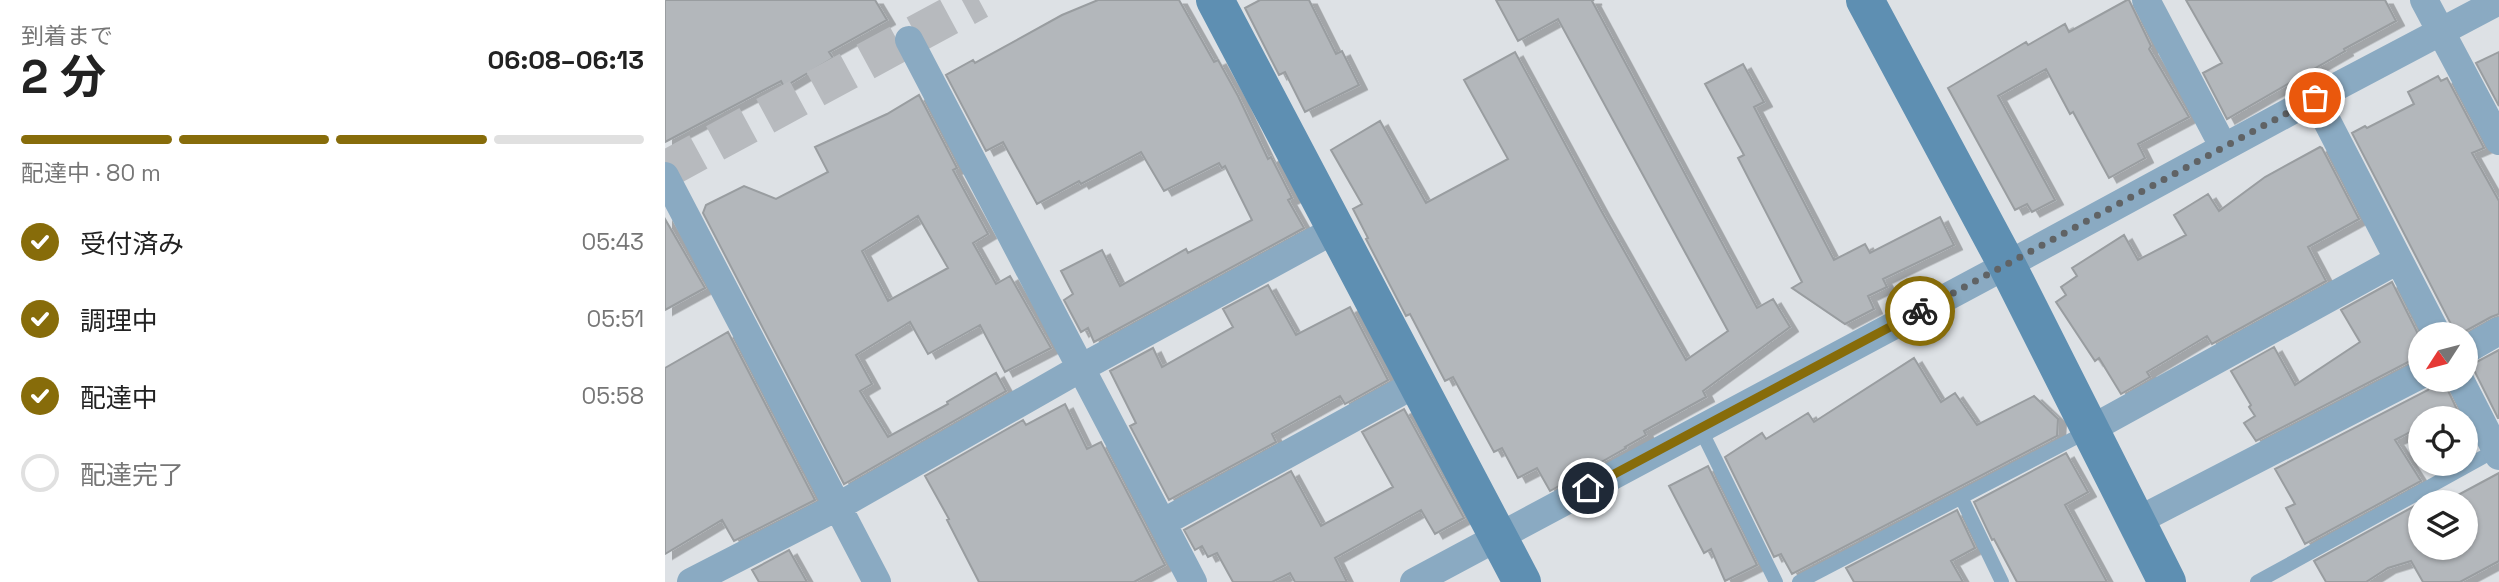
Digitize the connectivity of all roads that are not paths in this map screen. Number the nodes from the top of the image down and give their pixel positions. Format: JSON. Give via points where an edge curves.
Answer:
{"nodes":[{"id":1,"x":1215,"y":0,"type":"edge"},
{"id":2,"x":1865,"y":0,"type":"edge"},
{"id":3,"x":2146,"y":0,"type":"edge"},
{"id":4,"x":2424,"y":0,"type":"edge"},
{"id":5,"x":2499,"y":1,"type":"edge"},
{"id":6,"x":2441,"y":32,"type":"junction"},
{"id":7,"x":909,"y":40,"type":"dead end"},
{"id":8,"x":2315,"y":98,"type":"junction"},
{"id":9,"x":2499,"y":141,"type":"edge"},
{"id":10,"x":2223,"y":146,"type":"junction"},
{"id":11,"x":665,"y":176,"type":"edge"},
{"id":12,"x":1336,"y":229,"type":"junction"},
{"id":13,"x":2398,"y":260,"type":"junction"},
{"id":14,"x":2007,"y":265,"type":"junction"},
{"id":15,"x":2431,"y":322,"type":"edge"},
{"id":16,"x":2499,"y":331,"type":"edge"},
{"id":17,"x":2478,"y":343,"type":"edge"},
{"id":18,"x":1081,"y":368,"type":"junction"},
{"id":19,"x":2408,"y":380,"type":"edge"},
{"id":20,"x":1417,"y":383,"type":"junction"},
{"id":21,"x":2466,"y":392,"type":"edge"},
{"id":22,"x":1700,"y":428,"type":"junction"},
{"id":23,"x":2091,"y":429,"type":"junction"},
{"id":24,"x":2498,"y":453,"type":"edge"},
{"id":25,"x":1961,"y":496,"type":"junction"},
{"id":26,"x":837,"y":508,"type":"junction"},
{"id":27,"x":2137,"y":521,"type":"junction"},
{"id":28,"x":1162,"y":523,"type":"junction"},
{"id":29,"x":1499,"y":537,"type":"junction"},
{"id":30,"x":691,"y":582,"type":"edge"},
{"id":31,"x":877,"y":582,"type":"edge"},
{"id":32,"x":1193,"y":582,"type":"edge"},
{"id":33,"x":1414,"y":582,"type":"edge"},
{"id":34,"x":1522,"y":582,"type":"edge"},
{"id":35,"x":1776,"y":582,"type":"edge"},
{"id":36,"x":1799,"y":582,"type":"edge"},
{"id":37,"x":2002,"y":582,"type":"edge"},
{"id":38,"x":2167,"y":582,"type":"edge"},
{"id":39,"x":2257,"y":582,"type":"edge"}],
"edges":[{"from":1,"to":12,"type":"street"},
{"from":2,"to":14,"type":"street"},
{"from":3,"to":10,"type":"street"},
{"from":4,"to":6,"type":"street"},
{"from":5,"to":6,"type":"street"},
{"from":6,"to":8,"type":"street"},
{"from":6,"to":9,"type":"street"},
{"from":7,"to":18,"type":"street"},
{"from":8,"to":10,"type":"street"},
{"from":8,"to":13,"type":"street"},
{"from":10,"to":14,"type":"street"},
{"from":11,"to":26,"type":"street"},
{"from":12,"to":18,"type":"street"},
{"from":12,"to":20,"type":"street"},
{"from":13,"to":15,"type":"street"},
{"from":13,"to":23,"type":"street"},
{"from":14,"to":22,"type":"street"},
{"from":14,"to":23,"type":"street"},
{"from":16,"to":17,"type":"street"},
{"from":18,"to":26,"type":"street"},
{"from":18,"to":28,"type":"street"},
{"from":19,"to":27,"type":"street"},
{"from":20,"to":28,"type":"street"},
{"from":20,"to":29,"type":"street"},
{"from":21,"to":24,"type":"street"},
{"from":22,"to":29,"type":"street"},
{"from":22,"to":35,"type":"lane"},
{"from":23,"to":25,"type":"lane"},
{"from":23,"to":27,"type":"street"},
{"from":24,"to":39,"type":"lane"},
{"from":25,"to":36,"type":"lane"},
{"from":25,"to":37,"type":"lane"},
{"from":26,"to":30,"type":"street"},
{"from":26,"to":31,"type":"street"},
{"from":27,"to":38,"type":"street"},
{"from":28,"to":32,"type":"street"},
{"from":29,"to":33,"type":"street"},
{"from":29,"to":34,"type":"street"}]}
